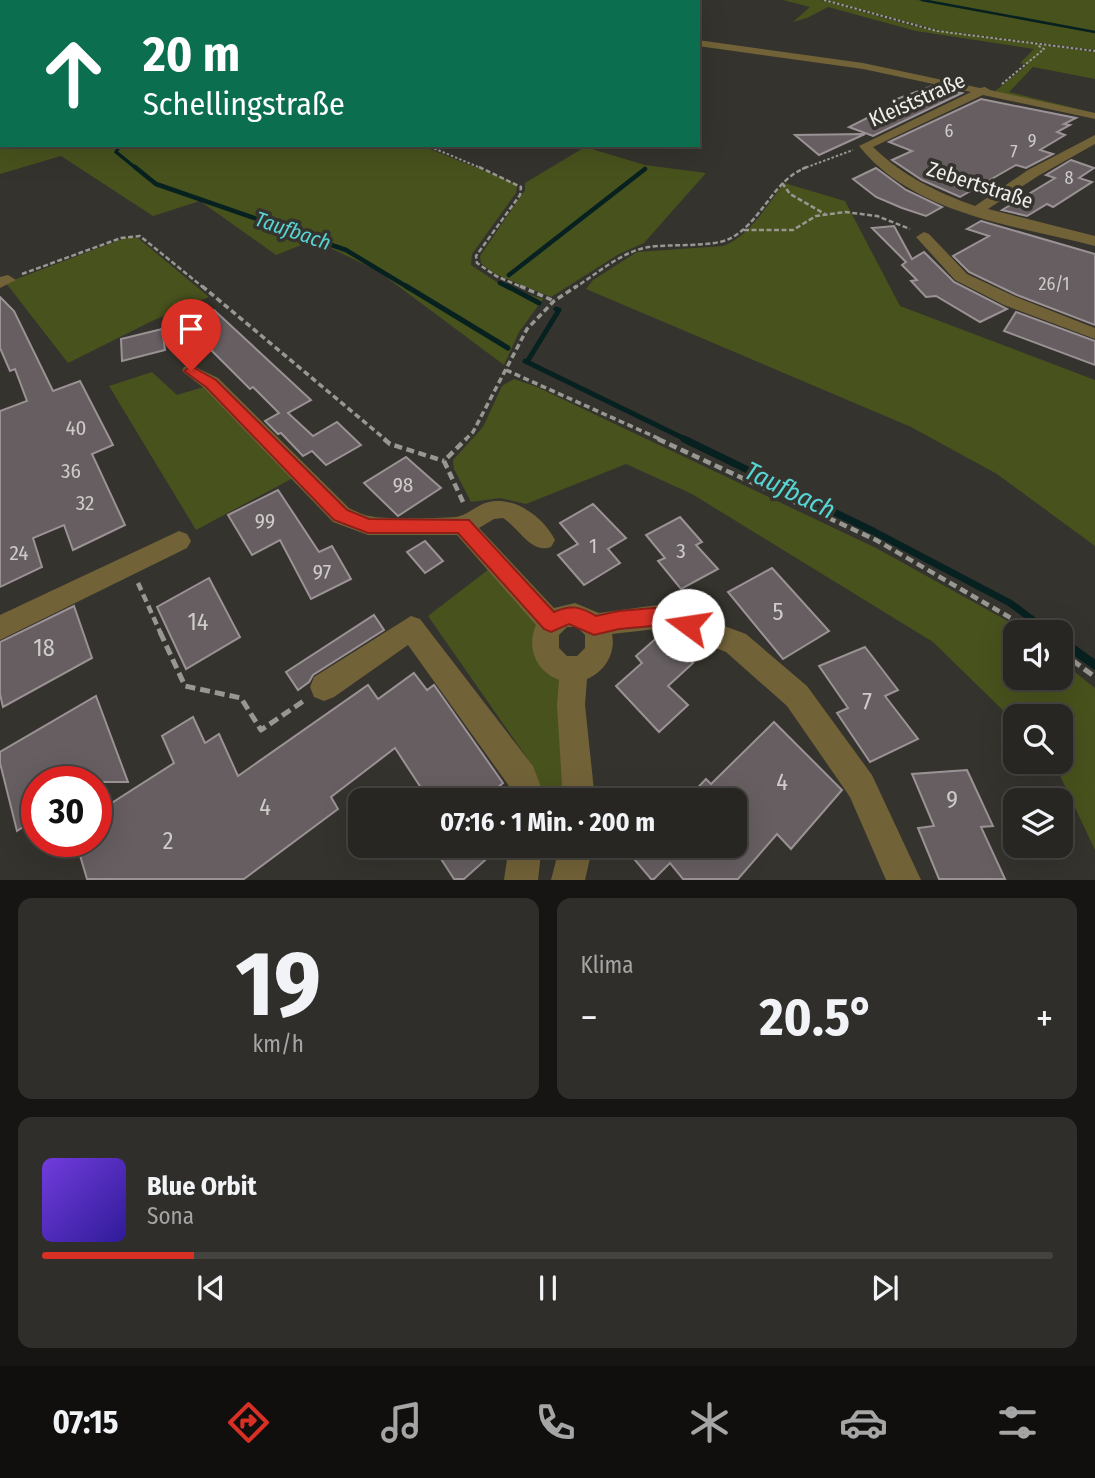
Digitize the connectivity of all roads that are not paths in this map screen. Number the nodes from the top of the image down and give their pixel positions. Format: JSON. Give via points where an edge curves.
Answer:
{"nodes":[{"id":1,"x":700,"y":43,"type":"edge"},
{"id":2,"x":989,"y":91,"type":"junction"},
{"id":3,"x":1095,"y":116,"type":"edge"},
{"id":4,"x":1095,"y":139,"type":"edge"},
{"id":5,"x":864,"y":146,"type":"joint"},
{"id":6,"x":978,"y":209,"type":"junction"},
{"id":7,"x":923,"y":237,"type":"road end"},
{"id":8,"x":1095,"y":241,"type":"edge"},
{"id":9,"x":1095,"y":334,"type":"edge"},
{"id":10,"x":191,"y":371,"type":"dead end"},
{"id":11,"x":463,"y":526,"type":"junction"},
{"id":12,"x":543,"y":540,"type":"dead end"},
{"id":13,"x":179,"y":541,"type":"dead end"},
{"id":14,"x":551,"y":623,"type":"junction"},
{"id":15,"x":594,"y":626,"type":"junction"},
{"id":16,"x":0,"y":628,"type":"edge"},
{"id":17,"x":574,"y":668,"type":"junction"},
{"id":18,"x":324,"y":687,"type":"road end"},
{"id":19,"x":526,"y":788,"type":"edge"},
{"id":20,"x":578,"y":788,"type":"edge"},
{"id":21,"x":524,"y":858,"type":"edge"},
{"id":22,"x":574,"y":858,"type":"edge"},
{"id":23,"x":521,"y":880,"type":"edge"},
{"id":24,"x":568,"y":880,"type":"edge"},
{"id":25,"x":904,"y":880,"type":"edge"}],
"edges":[{"from":1,"to":2,"type":"street","via":[[827,60]]},
{"from":2,"to":3,"type":"street"},
{"from":2,"to":5,"type":"street","name":"Kleiststraße"},
{"from":4,"to":6,"type":"street"},
{"from":5,"to":6,"type":"street","name":"Zebertstraße","via":[[907,182]]},
{"from":6,"to":8,"type":"street","name":"Zebertstraße"},
{"from":7,"to":9,"type":"street","via":[[961,277]]},
{"from":10,"to":11,"type":"street","via":[[211,383],[341,515],[368,526]]},
{"from":11,"to":12,"type":"street","via":[[483,511],[499,507],[512,511]]},
{"from":11,"to":14,"type":"street"},
{"from":13,"to":16,"type":"street"},
{"from":14,"to":15,"type":"street","via":[[578,615]]},
{"from":14,"to":17,"type":"street","via":[[543,638],[547,656]]},
{"from":15,"to":17,"type":"street","via":[[601,643],[599,653]]},
{"from":15,"to":25,"type":"street","via":[[665,616],[736,643],[797,696],[861,786]]},
{"from":17,"to":20,"type":"street","via":[[571,705]]},
{"from":18,"to":19,"type":"street","via":[[411,628]]},
{"from":21,"to":23,"type":"street"},
{"from":22,"to":24,"type":"street"}]}
